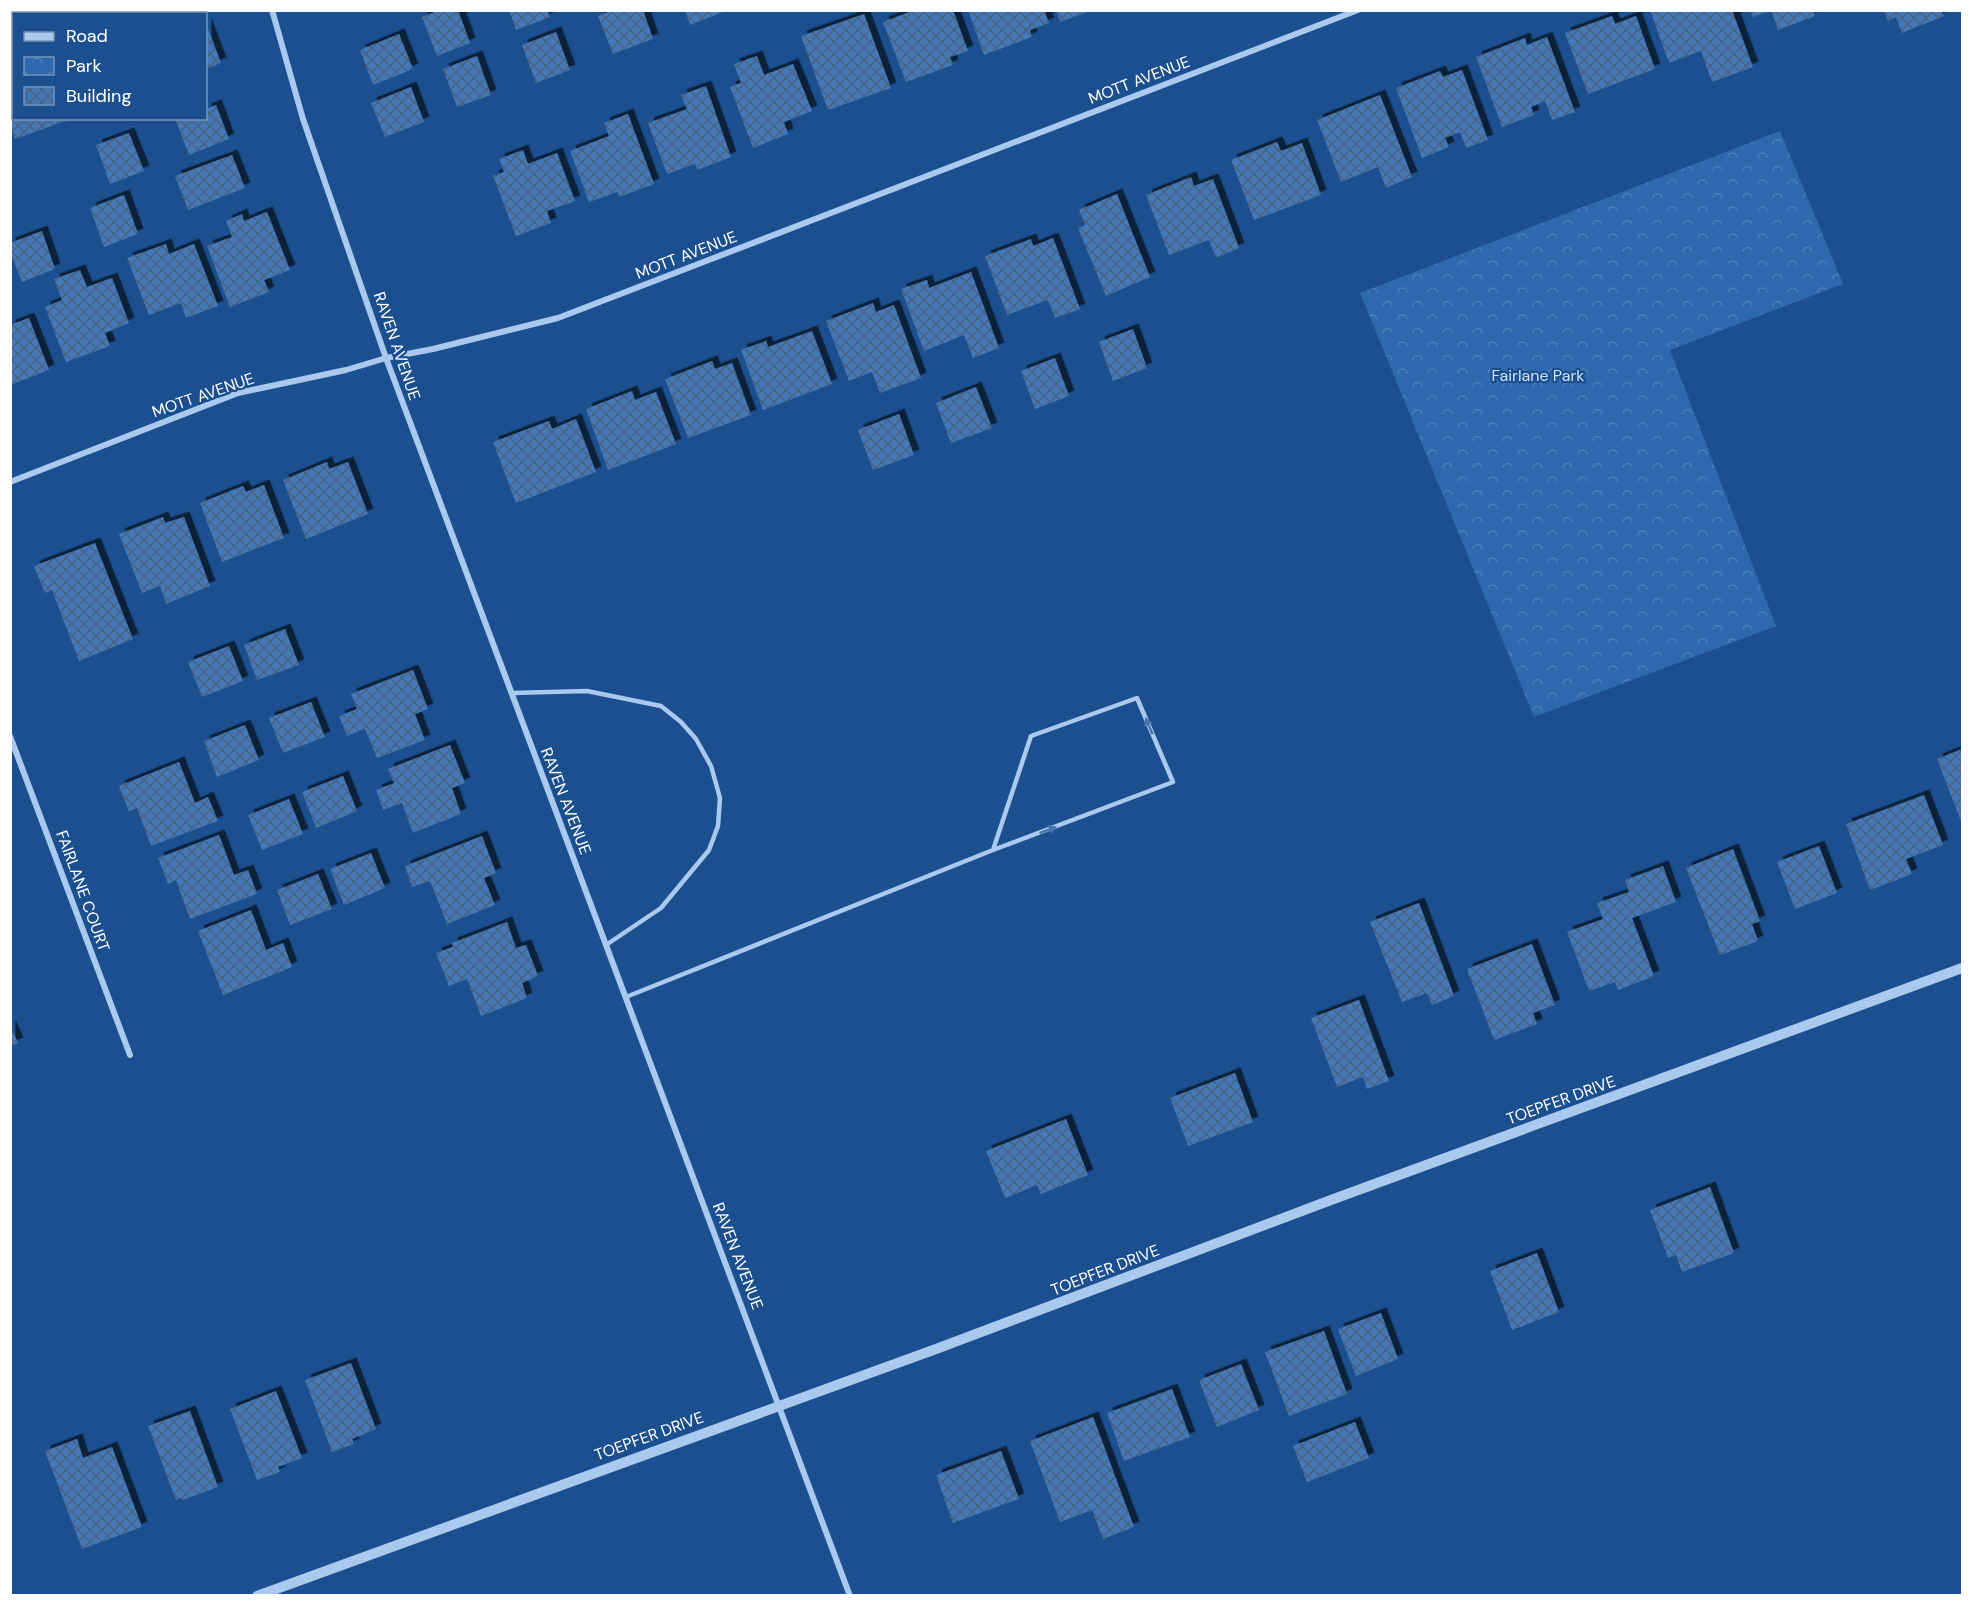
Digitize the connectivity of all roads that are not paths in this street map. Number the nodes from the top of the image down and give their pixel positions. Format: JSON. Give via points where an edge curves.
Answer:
{"nodes":[{"id":1,"x":272,"y":10,"type":"edge"},
{"id":2,"x":1358,"y":10,"type":"edge"},
{"id":3,"x":386,"y":358,"type":"junction"},
{"id":4,"x":10,"y":482,"type":"edge"},
{"id":5,"x":512,"y":693,"type":"junction"},
{"id":6,"x":10,"y":736,"type":"edge"},
{"id":7,"x":993,"y":850,"type":"junction"},
{"id":8,"x":606,"y":945,"type":"junction"},
{"id":9,"x":1962,"y":968,"type":"edge"},
{"id":10,"x":626,"y":998,"type":"junction"},
{"id":11,"x":130,"y":1056,"type":"dead end"},
{"id":12,"x":780,"y":1405,"type":"junction"},
{"id":13,"x":257,"y":1596,"type":"edge"},
{"id":14,"x":850,"y":1596,"type":"edge"}],
"edges":[{"from":1,"to":3,"type":"street","name":"RAVEN AVENUE","via":[[303,119]]},
{"from":2,"to":3,"type":"street","name":"MOTT AVENUE","via":[[558,318]]},
{"from":3,"to":4,"type":"street","name":"MOTT AVENUE","via":[[238,393]]},
{"from":3,"to":5,"type":"street","name":"RAVEN AVENUE"},
{"from":5,"to":8,"type":"street","name":"RAVEN AVENUE"},
{"from":5,"to":8,"type":"lane","via":[[587,691],[661,706],[696,739],[711,766],[720,798],[718,826],[709,850],[661,908]]},
{"from":6,"to":11,"type":"street","name":"FAIRLANE COURT"},
{"from":7,"to":7,"type":"lane","one_way":true,"via":[[1173,782],[1137,698],[1031,736]]},
{"from":7,"to":10,"type":"lane"},
{"from":8,"to":10,"type":"street","name":"RAVEN AVENUE"},
{"from":9,"to":12,"type":"street","name":"TOEPFER DRIVE"},
{"from":10,"to":12,"type":"street","name":"RAVEN AVENUE"},
{"from":12,"to":13,"type":"street","name":"TOEPFER DRIVE"},
{"from":12,"to":14,"type":"street","name":"RAVEN AVENUE"}]}
